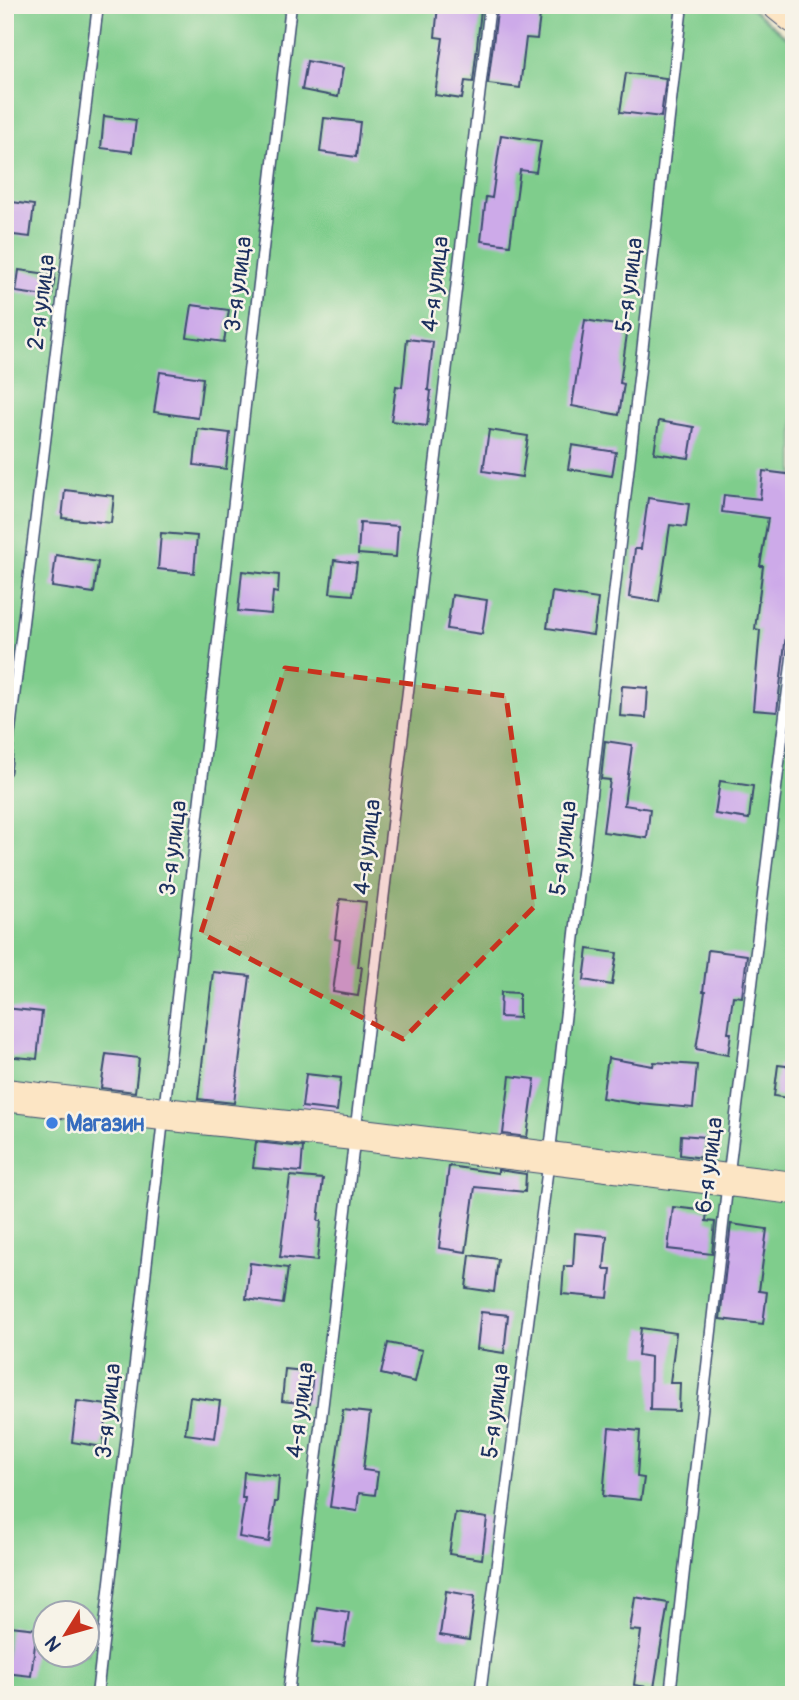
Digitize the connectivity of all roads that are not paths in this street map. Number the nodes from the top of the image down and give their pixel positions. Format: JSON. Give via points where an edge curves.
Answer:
{"nodes":[{"id":1,"x":98,"y":5,"type":"edge"},
{"id":2,"x":291,"y":5,"type":"edge"},
{"id":3,"x":490,"y":5,"type":"edge"},
{"id":4,"x":682,"y":5,"type":"edge"},
{"id":5,"x":779,"y":5,"type":"edge"},
{"id":6,"x":794,"y":17,"type":"edge"},
{"id":7,"x":794,"y":641,"type":"edge"},
{"id":8,"x":5,"y":771,"type":"edge"},
{"id":9,"x":5,"y":1096,"type":"edge"},
{"id":10,"x":163,"y":1114,"type":"junction"},
{"id":11,"x":354,"y":1134,"type":"junction"},
{"id":12,"x":549,"y":1159,"type":"junction"},
{"id":13,"x":728,"y":1180,"type":"junction"},
{"id":14,"x":794,"y":1188,"type":"edge"},
{"id":15,"x":97,"y":1695,"type":"edge"},
{"id":16,"x":288,"y":1695,"type":"edge"},
{"id":17,"x":480,"y":1695,"type":"edge"},
{"id":18,"x":670,"y":1695,"type":"edge"}],
"edges":[{"from":1,"to":8,"type":"lane","name":"2-я улица"},
{"from":2,"to":10,"type":"lane","name":"3-я улица"},
{"from":3,"to":11,"type":"lane","name":"4-я улица"},
{"from":4,"to":12,"type":"lane","name":"5-я улица"},
{"from":5,"to":6,"type":"street"},
{"from":7,"to":13,"type":"lane","name":"6-я улица"},
{"from":9,"to":10,"type":"street"},
{"from":10,"to":11,"type":"street"},
{"from":10,"to":15,"type":"lane","name":"3-я улица"},
{"from":11,"to":12,"type":"street"},
{"from":11,"to":16,"type":"lane","name":"4-я улица"},
{"from":12,"to":13,"type":"street"},
{"from":12,"to":17,"type":"lane","name":"5-я улица"},
{"from":13,"to":14,"type":"street"},
{"from":13,"to":18,"type":"lane","name":"6-я улица"}]}
